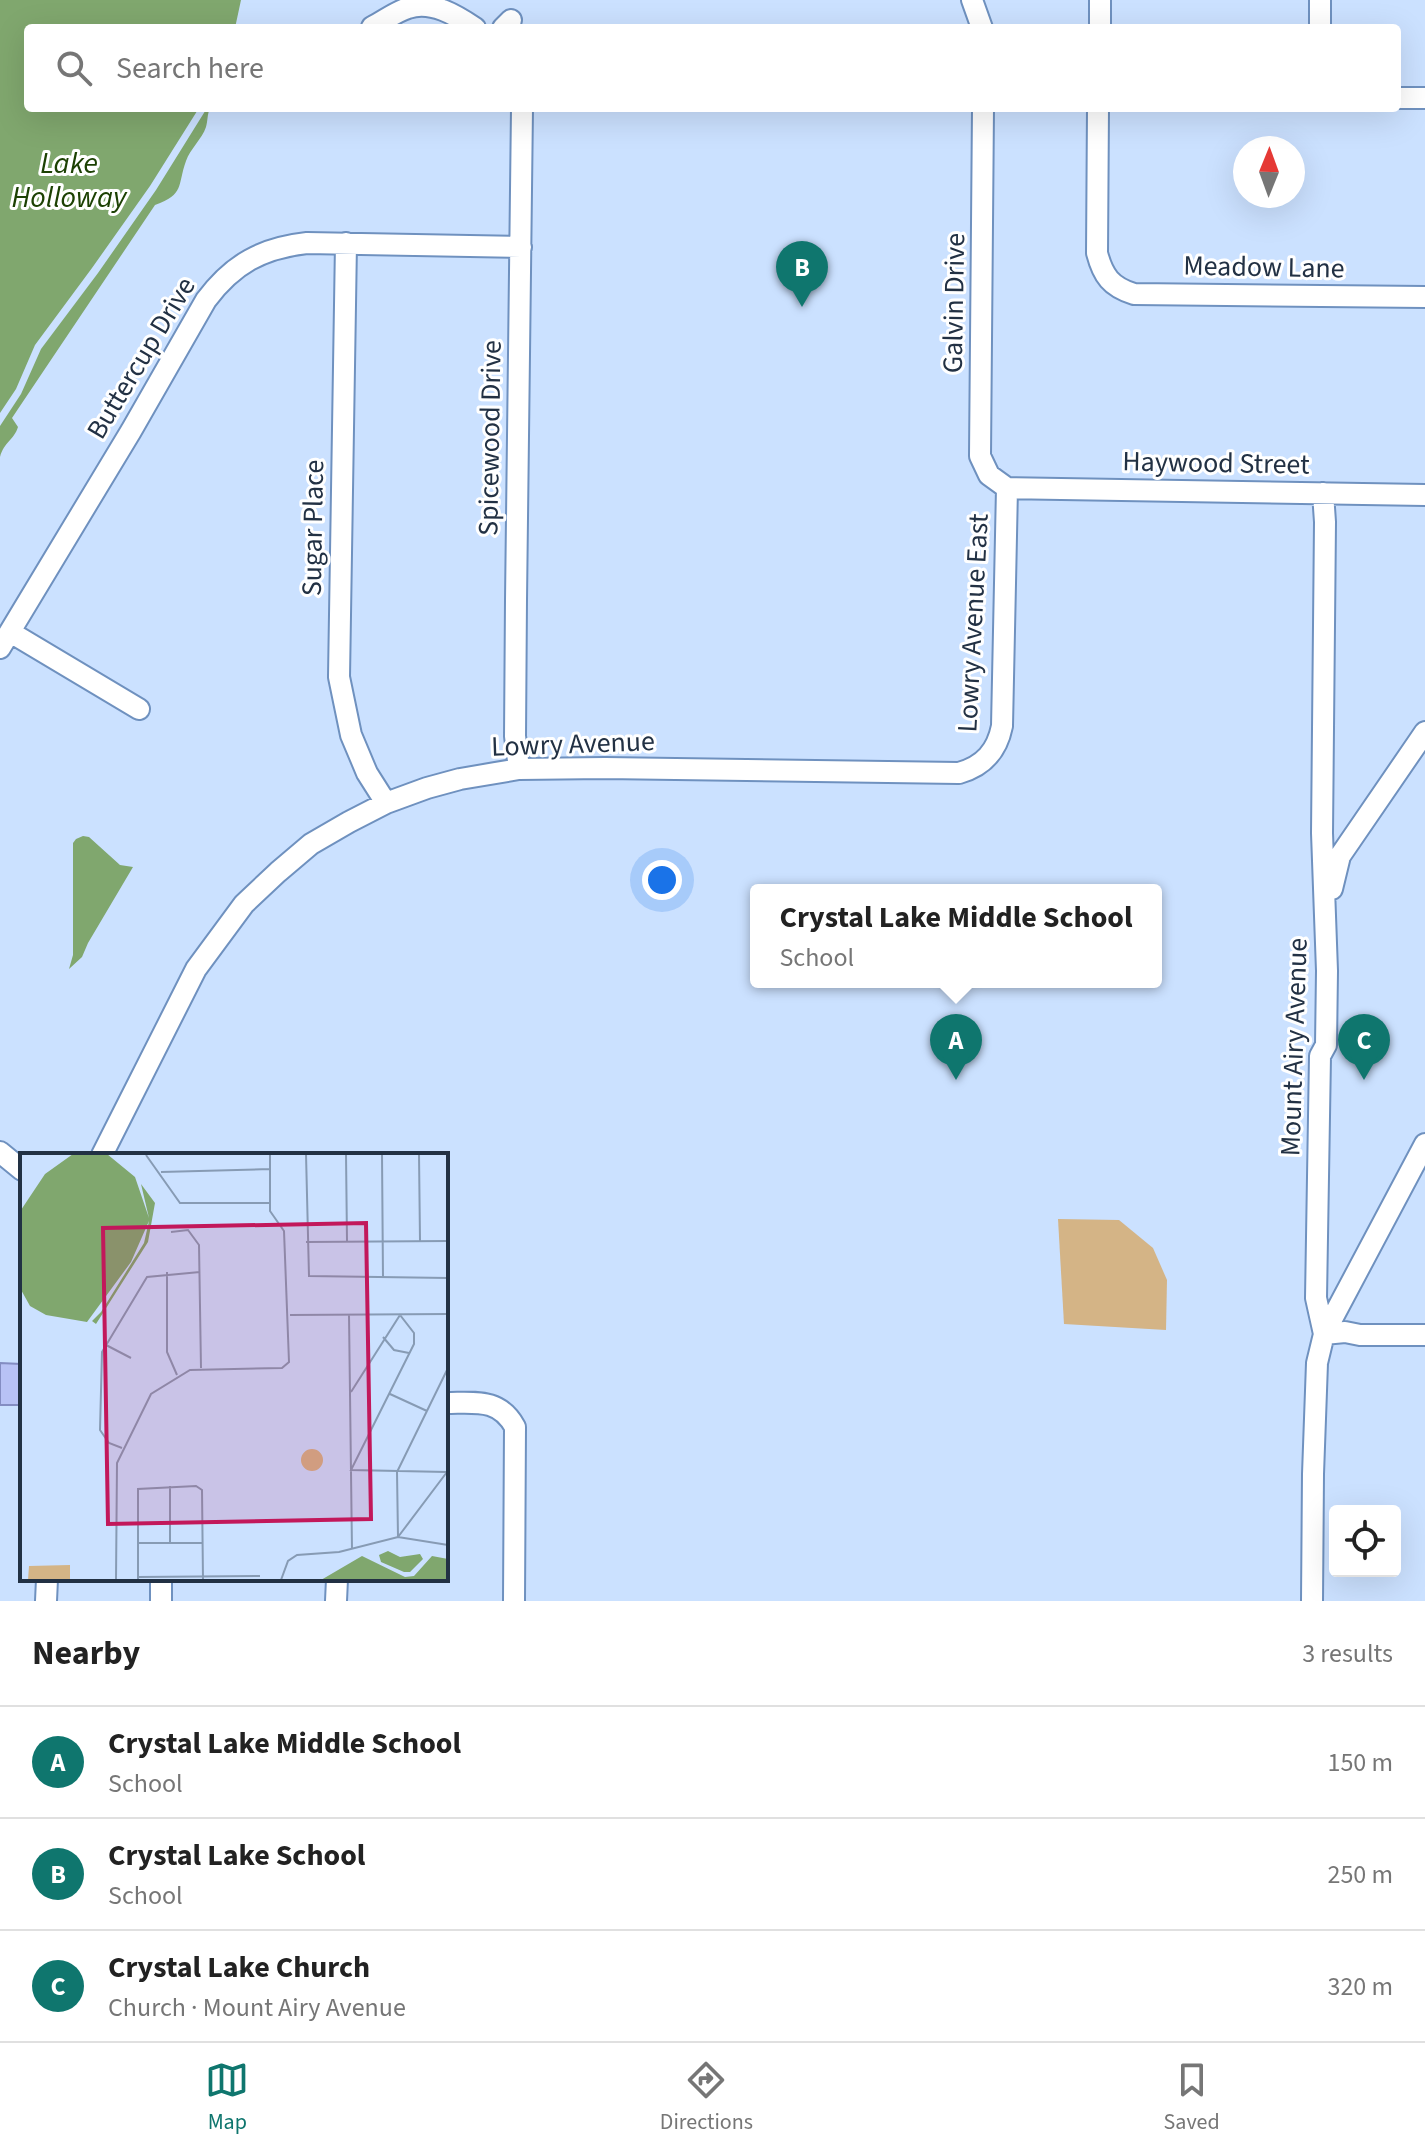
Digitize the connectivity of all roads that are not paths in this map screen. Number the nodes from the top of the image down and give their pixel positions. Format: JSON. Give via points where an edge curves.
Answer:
{"nodes":[{"id":1,"x":972,"y":0,"type":"edge"},
{"id":2,"x":1100,"y":0,"type":"edge"},
{"id":3,"x":1320,"y":0,"type":"edge"},
{"id":4,"x":378,"y":24,"type":"edge"},
{"id":5,"x":469,"y":24,"type":"edge"},
{"id":6,"x":981,"y":24,"type":"edge"},
{"id":7,"x":1100,"y":24,"type":"edge"},
{"id":8,"x":1320,"y":24,"type":"edge"},
{"id":9,"x":1401,"y":98,"type":"edge"},
{"id":10,"x":1425,"y":98,"type":"edge"},
{"id":11,"x":522,"y":112,"type":"edge"},
{"id":12,"x":983,"y":112,"type":"edge"},
{"id":13,"x":1098,"y":112,"type":"edge"},
{"id":14,"x":346,"y":243,"type":"junction"},
{"id":15,"x":521,"y":247,"type":"junction"},
{"id":16,"x":1425,"y":297,"type":"edge"},
{"id":17,"x":1007,"y":488,"type":"junction"},
{"id":18,"x":1323,"y":493,"type":"junction"},
{"id":19,"x":1425,"y":495,"type":"edge"},
{"id":20,"x":5,"y":640,"type":"edge"},
{"id":21,"x":139,"y":709,"type":"dead end"},
{"id":22,"x":1425,"y":732,"type":"edge"},
{"id":23,"x":987,"y":759,"type":"joint"},
{"id":24,"x":519,"y":769,"type":"junction"},
{"id":25,"x":386,"y":803,"type":"junction"},
{"id":26,"x":1326,"y":910,"type":"junction"},
{"id":27,"x":1425,"y":1144,"type":"edge"},
{"id":28,"x":0,"y":1152,"type":"edge"},
{"id":29,"x":103,"y":1153,"type":"edge"},
{"id":30,"x":20,"y":1168,"type":"edge"},
{"id":31,"x":1324,"y":1334,"type":"junction"},
{"id":32,"x":1425,"y":1335,"type":"edge"},
{"id":33,"x":448,"y":1403,"type":"edge"},
{"id":34,"x":47,"y":1581,"type":"edge"},
{"id":35,"x":337,"y":1581,"type":"edge"},
{"id":36,"x":46,"y":1601,"type":"edge"},
{"id":37,"x":336,"y":1601,"type":"edge"},
{"id":38,"x":514,"y":1601,"type":"edge"},
{"id":39,"x":1312,"y":1601,"type":"edge"}],
"edges":[{"from":1,"to":6,"type":"street"},
{"from":2,"to":7,"type":"street"},
{"from":3,"to":8,"type":"street"},
{"from":4,"to":5,"type":"street","via":[[409,7],[429,5]]},
{"from":9,"to":10,"type":"street"},
{"from":11,"to":15,"type":"street","name":"Spicewood Drive"},
{"from":12,"to":17,"type":"street","name":"Galvin Drive","via":[[980,456],[989,475]]},
{"from":13,"to":16,"type":"street","name":"Meadow Lane","via":[[1097,253],[1107,278],[1119,289],[1134,294]]},
{"from":14,"to":15,"type":"street","name":"Buttercup Drive"},
{"from":14,"to":20,"type":"street","name":"Buttercup Drive","via":[[284,245],[258,255],[219,283]]},
{"from":14,"to":25,"type":"street","name":"Sugar Place","via":[[339,677],[351,735]]},
{"from":15,"to":24,"type":"street","name":"Spicewood Drive","via":[[515,736]]},
{"from":17,"to":18,"type":"street","name":"Haywood Street"},
{"from":17,"to":23,"type":"street","name":"Lowry Avenue East","via":[[1002,726]]},
{"from":18,"to":19,"type":"street","name":"Haywood Street"},
{"from":18,"to":26,"type":"street","name":"Mount Airy Avenue"},
{"from":20,"to":21,"type":"street"},
{"from":22,"to":26,"type":"street","via":[[1340,856]]},
{"from":23,"to":24,"type":"street","name":"Lowry Avenue","via":[[959,773]]},
{"from":24,"to":25,"type":"street","name":"Lowry Avenue","via":[[460,779]]},
{"from":25,"to":29,"type":"street","name":"Lowry Avenue","via":[[311,844],[244,904],[196,969]]},
{"from":26,"to":31,"type":"street","name":"Mount Airy Avenue","via":[[1316,1298]]},
{"from":27,"to":31,"type":"street"},
{"from":28,"to":30,"type":"street"},
{"from":31,"to":32,"type":"street"},
{"from":31,"to":39,"type":"street","name":"Mount Airy Avenue","via":[[1317,1363]]},
{"from":33,"to":38,"type":"street","via":[[494,1406],[508,1413],[515,1427]]},
{"from":34,"to":36,"type":"street"},
{"from":35,"to":37,"type":"street"}]}
